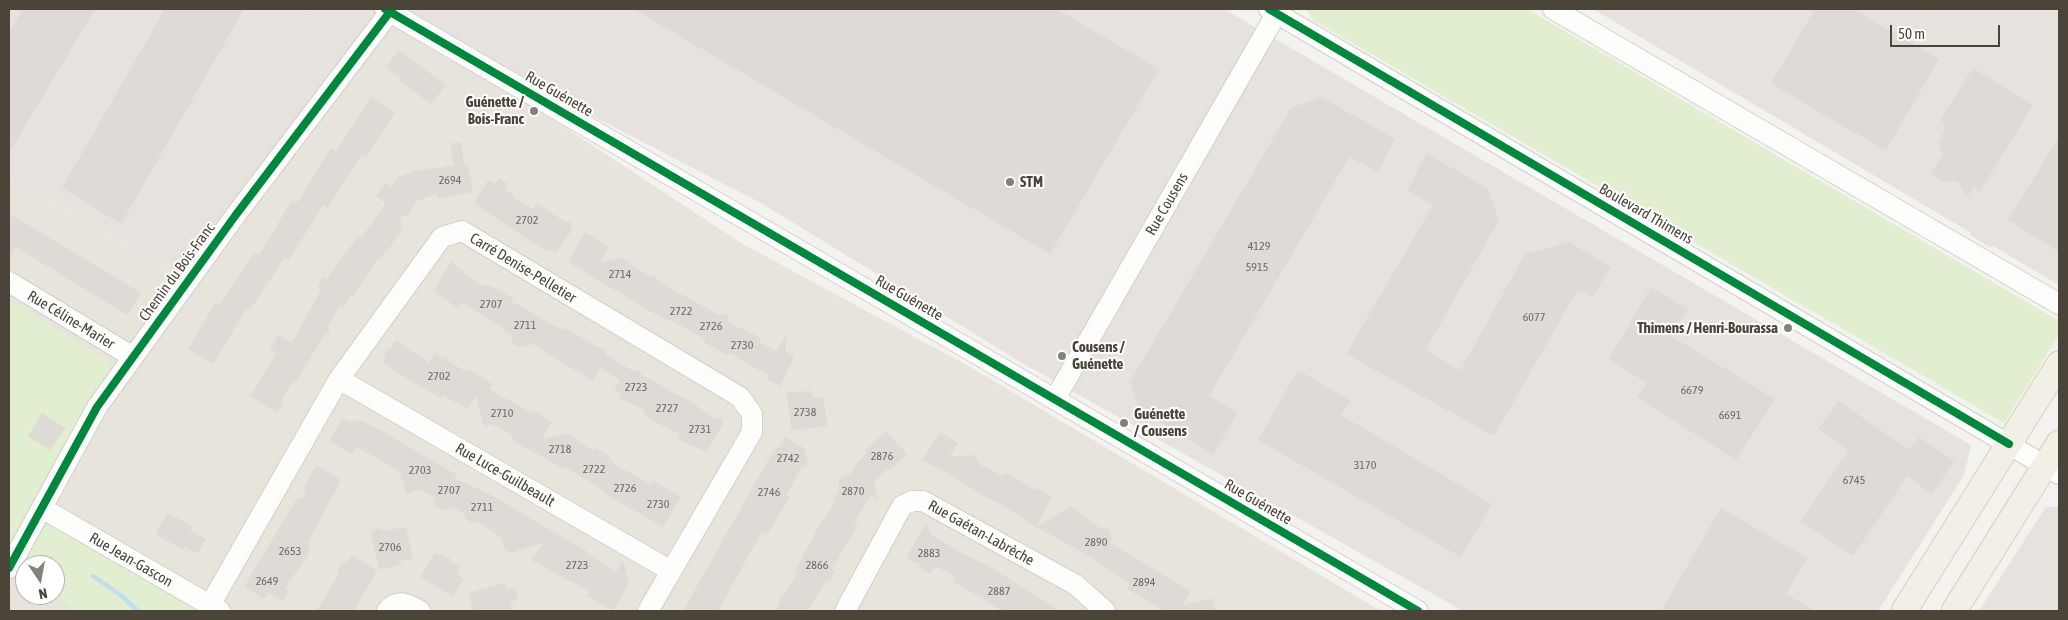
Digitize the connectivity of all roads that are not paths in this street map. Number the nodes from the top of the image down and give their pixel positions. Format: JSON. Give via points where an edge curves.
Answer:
{"nodes":[{"id":1,"x":1553,"y":9,"type":"edge"},
{"id":2,"x":389,"y":10,"type":"edge"},
{"id":3,"x":1275,"y":10,"type":"edge"},
{"id":4,"x":9,"y":282,"type":"edge"},
{"id":5,"x":2059,"y":304,"type":"edge"},
{"id":6,"x":133,"y":357,"type":"junction"},
{"id":7,"x":2059,"y":364,"type":"edge"},
{"id":8,"x":338,"y":379,"type":"junction"},
{"id":9,"x":1055,"y":399,"type":"junction"},
{"id":10,"x":2059,"y":443,"type":"edge"},
{"id":11,"x":2009,"y":444,"type":"junction"},
{"id":12,"x":2052,"y":469,"type":"edge"},
{"id":13,"x":42,"y":508,"type":"junction"},
{"id":14,"x":9,"y":568,"type":"edge"},
{"id":15,"x":671,"y":571,"type":"junction"},
{"id":16,"x":215,"y":608,"type":"edge"},
{"id":17,"x":387,"y":611,"type":"edge"},
{"id":18,"x":420,"y":611,"type":"edge"},
{"id":19,"x":648,"y":611,"type":"edge"},
{"id":20,"x":845,"y":611,"type":"edge"},
{"id":21,"x":1105,"y":611,"type":"edge"},
{"id":22,"x":1418,"y":611,"type":"edge"},
{"id":23,"x":1904,"y":611,"type":"edge"},
{"id":24,"x":1954,"y":611,"type":"edge"}],
"edges":[{"from":1,"to":5,"type":"street"},
{"from":2,"to":6,"type":"street","name":"Chemin du Bois-Franc"},
{"from":2,"to":9,"type":"street","name":"Rue Guénette"},
{"from":3,"to":9,"type":"street","name":"Rue Cousens"},
{"from":3,"to":11,"type":"street","name":"Boulevard Thimens"},
{"from":4,"to":6,"type":"street","name":"Rue Céline-Marier"},
{"from":6,"to":13,"type":"street","name":"Chemin du Bois-Franc","via":[[97,407]]},
{"from":7,"to":11,"type":"main road"},
{"from":8,"to":15,"type":"street","name":"Rue Luce-Guilbeault"},
{"from":8,"to":15,"type":"street","name":"Carré Denise-Pelletier","via":[[442,237],[462,231],[740,397],[752,414],[752,432]]},
{"from":8,"to":16,"type":"street","name":"Carré Denise-Pelletier"},
{"from":9,"to":22,"type":"street","name":"Rue Guénette"},
{"from":10,"to":12,"type":"main road"},
{"from":11,"to":12,"type":"street","name":"Boulevard Thimens"},
{"from":11,"to":23,"type":"main road"},
{"from":12,"to":24,"type":"main road"},
{"from":13,"to":14,"type":"street","name":"Chemin du Bois-Franc"},
{"from":13,"to":16,"type":"street","name":"Rue Jean-Gascon"},
{"from":15,"to":19,"type":"street","name":"Carré Denise-Pelletier"},
{"from":17,"to":18,"type":"street","via":[[396,603],[405,603]]},
{"from":20,"to":21,"type":"street","name":"Rue Gaétan-Labrèche","via":[[902,506],[912,501],[923,501],[1076,585]]}]}
